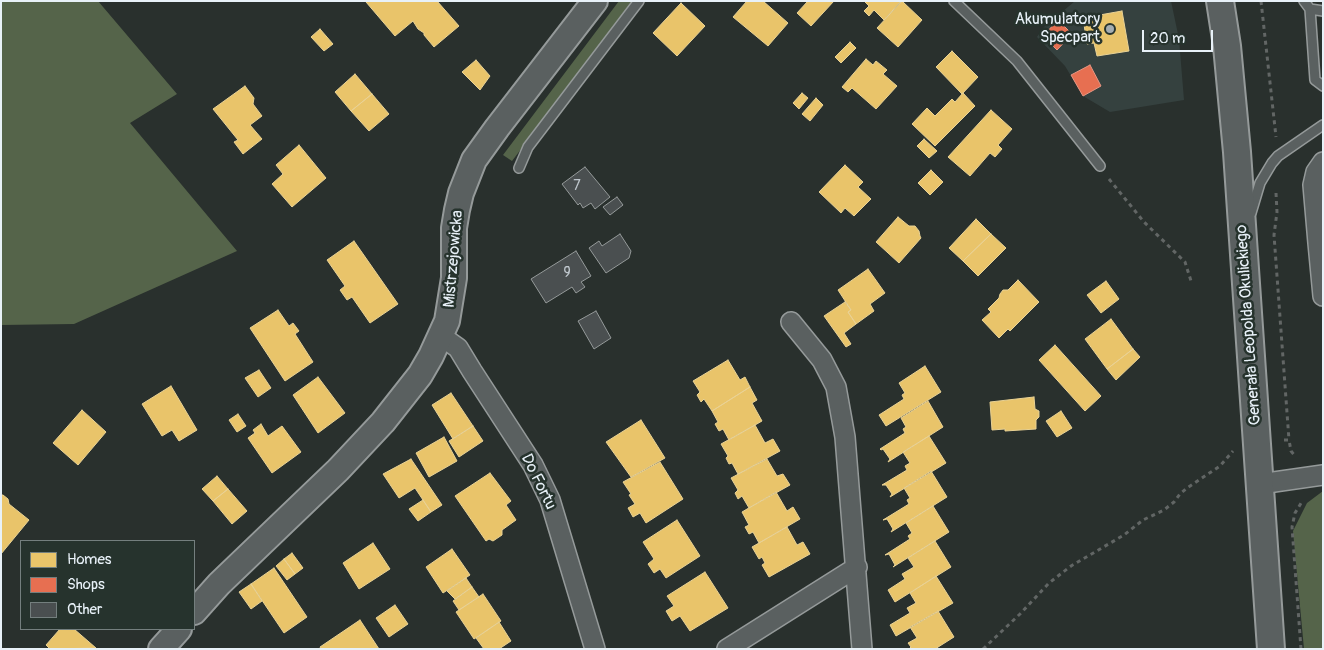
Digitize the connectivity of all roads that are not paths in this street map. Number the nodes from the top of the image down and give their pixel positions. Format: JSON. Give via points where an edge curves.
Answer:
{"nodes":[{"id":1,"x":594,"y":1,"type":"edge"},
{"id":2,"x":639,"y":1,"type":"edge"},
{"id":3,"x":954,"y":1,"type":"edge"},
{"id":4,"x":1220,"y":1,"type":"edge"},
{"id":5,"x":1304,"y":1,"type":"edge"},
{"id":6,"x":1310,"y":10,"type":"junction"},
{"id":7,"x":1323,"y":12,"type":"edge"},
{"id":8,"x":1323,"y":86,"type":"edge"},
{"id":9,"x":1323,"y":125,"type":"edge"},
{"id":10,"x":1323,"y":162,"type":"edge"},
{"id":11,"x":1100,"y":166,"type":"road end"},
{"id":12,"x":519,"y":168,"type":"dead end"},
{"id":13,"x":1320,"y":242,"type":"edge"},
{"id":14,"x":1244,"y":248,"type":"junction"},
{"id":15,"x":1323,"y":296,"type":"edge"},
{"id":16,"x":791,"y":322,"type":"dead end"},
{"id":17,"x":441,"y":336,"type":"junction"},
{"id":18,"x":1323,"y":475,"type":"edge"},
{"id":19,"x":1260,"y":484,"type":"junction"},
{"id":20,"x":857,"y":567,"type":"junction"},
{"id":21,"x":195,"y":611,"type":"edge"},
{"id":22,"x":178,"y":630,"type":"edge"},
{"id":23,"x":161,"y":649,"type":"edge"},
{"id":24,"x":595,"y":649,"type":"edge"},
{"id":25,"x":727,"y":649,"type":"edge"},
{"id":26,"x":862,"y":649,"type":"edge"},
{"id":27,"x":1271,"y":649,"type":"edge"}],
"edges":[{"from":1,"to":17,"type":"street","name":"Mistrzejowicka","via":[[474,160],[457,210],[453,292]]},
{"from":2,"to":12,"type":"lane","via":[[528,147]]},
{"from":3,"to":11,"type":"lane","via":[[1017,62]]},
{"from":4,"to":14,"type":"main road","name":"Generała Leopolda Okulickiego","via":[[1234,118]]},
{"from":5,"to":6,"type":"lane"},
{"from":6,"to":7,"type":"lane"},
{"from":6,"to":8,"type":"lane","via":[[1316,80]]},
{"from":9,"to":14,"type":"lane","via":[[1278,156],[1266,171],[1260,182]]},
{"from":10,"to":13,"type":"street","via":[[1313,182]]},
{"from":13,"to":15,"type":"street"},
{"from":14,"to":19,"type":"main road","name":"Generała Leopolda Okulickiego"},
{"from":16,"to":20,"type":"street","via":[[822,360],[836,388],[845,437]]},
{"from":17,"to":21,"type":"street","name":"Mistrzejowicka","via":[[420,375],[383,422],[338,470],[218,584]]},
{"from":17,"to":24,"type":"street","name":"Do Fortu","via":[[458,348],[542,483],[559,527]]},
{"from":18,"to":19,"type":"street"},
{"from":19,"to":27,"type":"main road","name":"Generała Leopolda Okulickiego"},
{"from":20,"to":25,"type":"street"},
{"from":20,"to":26,"type":"street"},
{"from":22,"to":23,"type":"street"}]}
